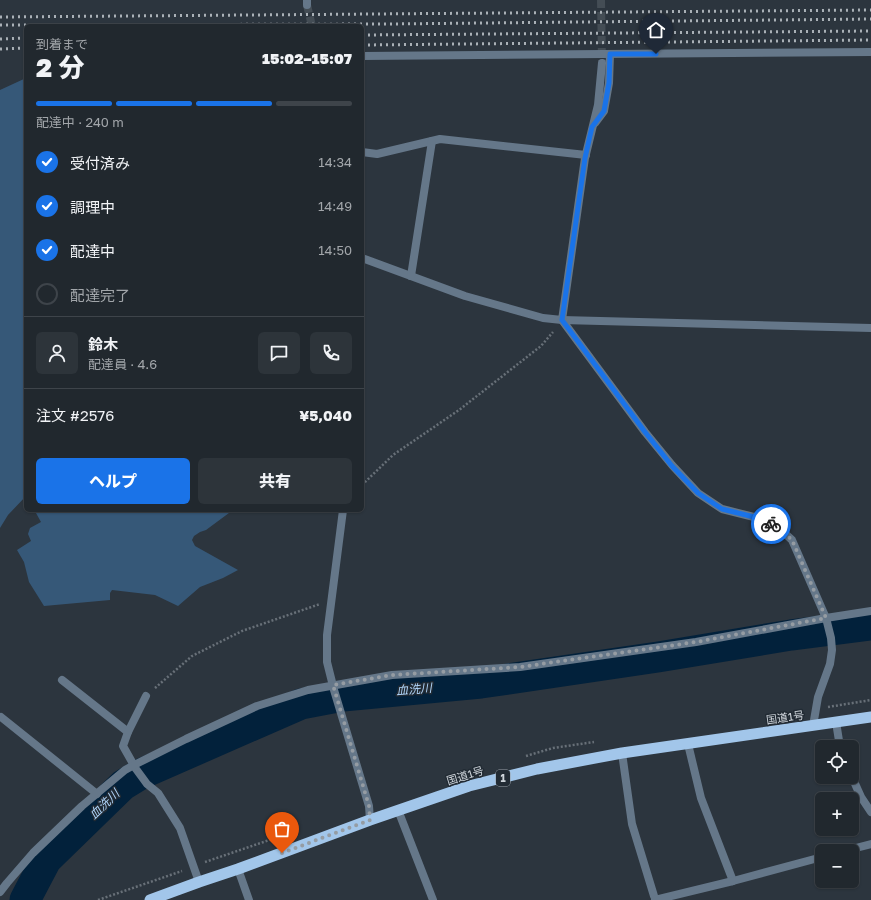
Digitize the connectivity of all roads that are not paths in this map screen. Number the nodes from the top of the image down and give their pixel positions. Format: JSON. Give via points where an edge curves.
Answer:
{"nodes":[{"id":1,"x":871,"y":52,"type":"edge"},
{"id":2,"x":610,"y":54,"type":"junction"},
{"id":3,"x":364,"y":56,"type":"edge"},
{"id":4,"x":602,"y":63,"type":"tunnel mouth"},
{"id":5,"x":592,"y":127,"type":"junction"},
{"id":6,"x":432,"y":141,"type":"junction"},
{"id":7,"x":364,"y":152,"type":"edge"},
{"id":8,"x":586,"y":155,"type":"junction"},
{"id":9,"x":364,"y":259,"type":"edge"},
{"id":10,"x":411,"y":276,"type":"junction"},
{"id":11,"x":562,"y":320,"type":"junction"},
{"id":12,"x":871,"y":328,"type":"edge"},
{"id":13,"x":343,"y":512,"type":"edge"},
{"id":14,"x":871,"y":611,"type":"edge"},
{"id":15,"x":827,"y":620,"type":"junction"},
{"id":16,"x":62,"y":680,"type":"dead end"},
{"id":17,"x":333,"y":687,"type":"junction"},
{"id":18,"x":146,"y":696,"type":"road end"},
{"id":19,"x":0,"y":717,"type":"edge"},
{"id":20,"x":871,"y":717,"type":"edge"},
{"id":21,"x":836,"y":722,"type":"junction"},
{"id":22,"x":813,"y":726,"type":"junction"},
{"id":23,"x":128,"y":732,"type":"junction"},
{"id":24,"x":839,"y":740,"type":"edge"},
{"id":25,"x":688,"y":744,"type":"junction"},
{"id":26,"x":622,"y":753,"type":"junction"},
{"id":27,"x":135,"y":767,"type":"junction"},
{"id":28,"x":856,"y":784,"type":"edge"},
{"id":29,"x":97,"y":794,"type":"junction"},
{"id":30,"x":398,"y":810,"type":"junction"},
{"id":31,"x":871,"y":812,"type":"edge"},
{"id":32,"x":370,"y":820,"type":"junction"},
{"id":33,"x":871,"y":844,"type":"edge"},
{"id":34,"x":859,"y":847,"type":"edge"},
{"id":35,"x":815,"y":859,"type":"edge"},
{"id":36,"x":238,"y":869,"type":"junction"},
{"id":37,"x":199,"y":882,"type":"junction"},
{"id":38,"x":733,"y":882,"type":"junction"},
{"id":39,"x":0,"y":892,"type":"edge"},
{"id":40,"x":655,"y":899,"type":"edge"},
{"id":41,"x":150,"y":900,"type":"edge"},
{"id":42,"x":248,"y":900,"type":"edge"},
{"id":43,"x":432,"y":900,"type":"edge"}],
"edges":[{"from":1,"to":2,"type":"street"},
{"from":2,"to":3,"type":"street"},
{"from":2,"to":5,"type":"street","via":[[609,83],[604,111]]},
{"from":4,"to":5,"type":"street","via":[[598,105]]},
{"from":5,"to":8,"type":"street"},
{"from":6,"to":7,"type":"street","via":[[377,154]]},
{"from":6,"to":8,"type":"street","via":[[440,139]]},
{"from":6,"to":10,"type":"street"},
{"from":8,"to":11,"type":"street"},
{"from":9,"to":10,"type":"street"},
{"from":10,"to":11,"type":"street","via":[[465,296],[543,318]]},
{"from":11,"to":12,"type":"street"},
{"from":11,"to":15,"type":"street","via":[[672,466],[698,493],[722,509],[758,518],[779,528],[792,540]]},
{"from":13,"to":17,"type":"street","via":[[327,636],[327,662]]},
{"from":14,"to":15,"type":"street"},
{"from":15,"to":17,"type":"street","via":[[527,666],[392,675]]},
{"from":15,"to":22,"type":"street","via":[[832,650],[830,664],[818,697]]},
{"from":16,"to":23,"type":"street"},
{"from":17,"to":27,"type":"street","via":[[308,690],[257,706],[186,739]]},
{"from":17,"to":32,"type":"street","via":[[369,806]]},
{"from":18,"to":23,"type":"street"},
{"from":19,"to":29,"type":"street"},
{"from":20,"to":21,"type":"highway","name":"国道1号","number":"1"},
{"from":21,"to":22,"type":"highway","name":"国道1号","number":"1"},
{"from":21,"to":24,"type":"street"},
{"from":22,"to":25,"type":"highway","name":"国道1号","number":"1"},
{"from":23,"to":27,"type":"street","via":[[123,746]]},
{"from":25,"to":26,"type":"highway","name":"国道1号","number":"1"},
{"from":25,"to":38,"type":"street","via":[[701,798]]},
{"from":26,"to":30,"type":"highway","name":"国道1号","number":"1","via":[[537,769],[469,786]]},
{"from":26,"to":40,"type":"street","via":[[632,824]]},
{"from":27,"to":29,"type":"street","via":[[125,770]]},
{"from":27,"to":37,"type":"street","via":[[147,784],[158,793],[180,828]]},
{"from":28,"to":31,"type":"street"},
{"from":29,"to":39,"type":"street","via":[[33,853]]},
{"from":30,"to":32,"type":"highway","name":"国道1号","number":"1"},
{"from":30,"to":43,"type":"street"},
{"from":32,"to":36,"type":"highway","name":"国道1号","number":"1"},
{"from":33,"to":34,"type":"street"},
{"from":35,"to":38,"type":"street"},
{"from":36,"to":37,"type":"highway","name":"国道1号","number":"1"},
{"from":36,"to":42,"type":"street"},
{"from":37,"to":41,"type":"highway","name":"国道1号","number":"1"},
{"from":38,"to":40,"type":"street"}]}
